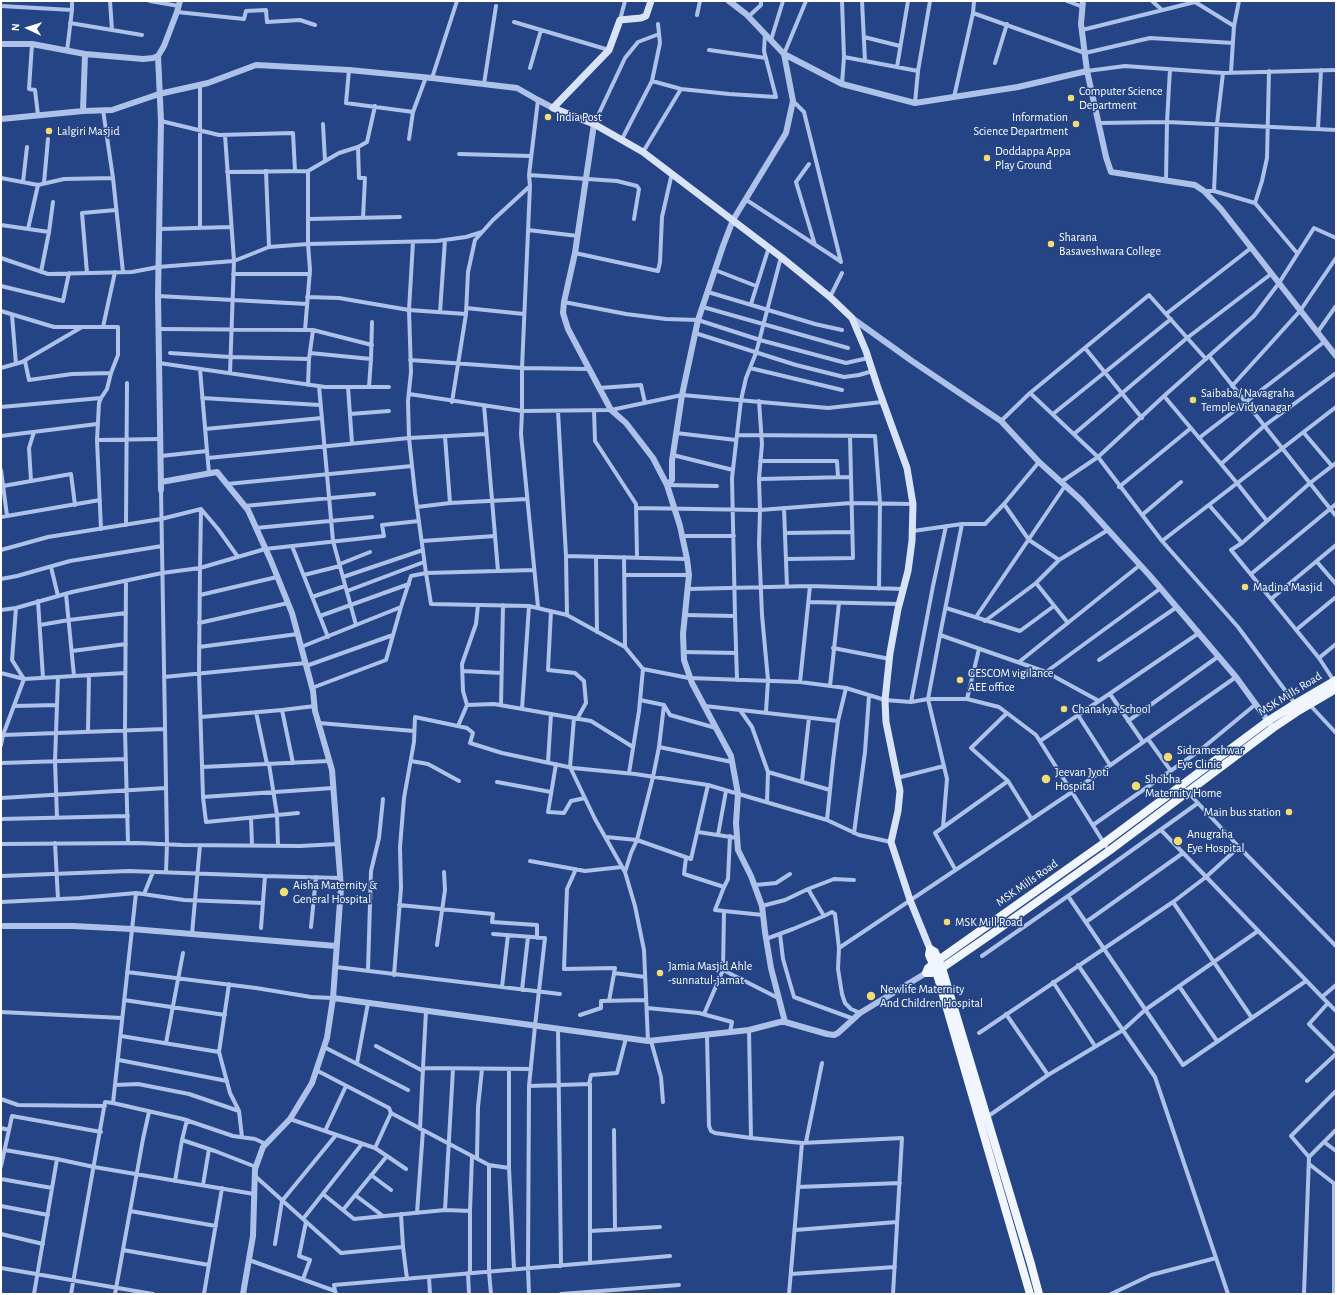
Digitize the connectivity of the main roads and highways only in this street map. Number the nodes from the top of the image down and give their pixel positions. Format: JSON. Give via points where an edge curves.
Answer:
{"nodes":[{"id":1,"x":651,"y":1,"type":"edge"},
{"id":2,"x":1335,"y":683,"type":"edge"},
{"id":3,"x":1271,"y":725,"type":"junction"},
{"id":4,"x":930,"y":949,"type":"joint"},
{"id":5,"x":938,"y":966,"type":"junction"},
{"id":6,"x":926,"y":973,"type":"road end"},
{"id":7,"x":984,"y":1119,"type":"junction"},
{"id":8,"x":1030,"y":1294,"type":"edge"},
{"id":9,"x":1039,"y":1294,"type":"edge"}],
"edges":[{"from":1,"to":4,"type":"main road","via":[[646,16],[620,20],[609,50],[553,108],[594,124],[643,152],[781,257],[852,318],[907,468],[913,504],[913,531],[908,570],[899,604],[885,700],[886,722],[900,791],[891,842],[910,900]]},
{"from":2,"to":3,"type":"main road","name":"MSK Mills Road"},
{"from":3,"to":5,"type":"main road","name":"MSK Mills Road","via":[[1182,786]]},
{"from":3,"to":5,"type":"main road","name":"MSK Mills Road","via":[[1109,851]]},
{"from":4,"to":5,"type":"main road","via":[[934,951]]},
{"from":5,"to":6,"type":"main road","name":"MSK Mills Road","via":[[931,974]]},
{"from":5,"to":7,"type":"main road"},
{"from":7,"to":8,"type":"main road"},
{"from":7,"to":9,"type":"main road"}]}
